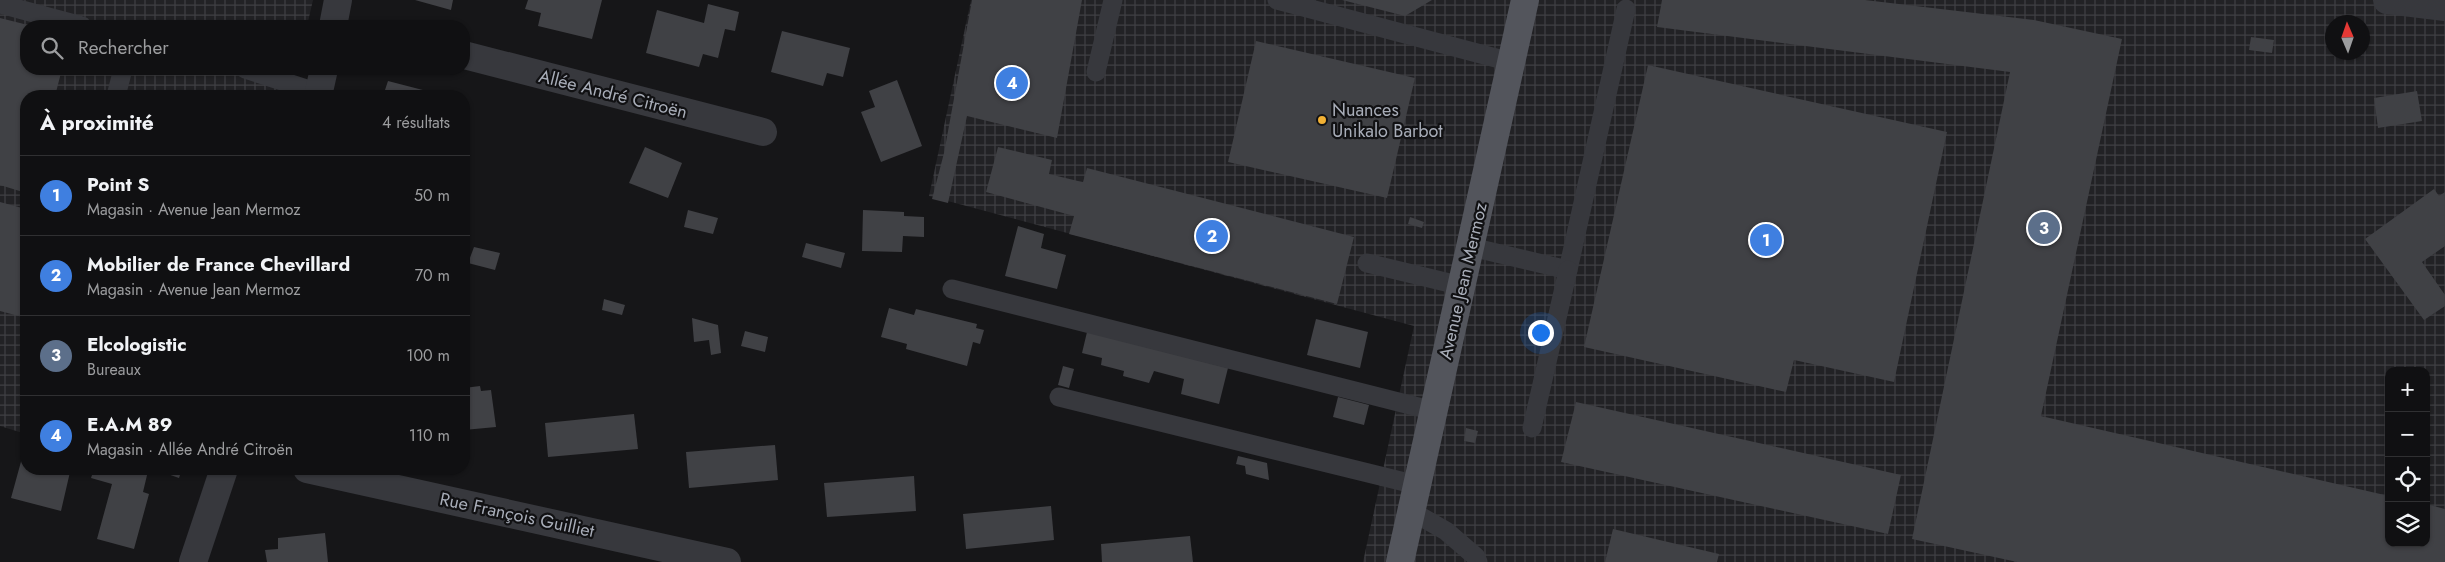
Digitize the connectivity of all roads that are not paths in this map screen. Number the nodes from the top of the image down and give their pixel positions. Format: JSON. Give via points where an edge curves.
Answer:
{"nodes":[{"id":1,"x":1113,"y":0,"type":"edge"},
{"id":2,"x":1277,"y":0,"type":"edge"},
{"id":3,"x":1525,"y":0,"type":"edge"},
{"id":4,"x":2387,"y":0,"type":"edge"},
{"id":5,"x":0,"y":4,"type":"edge"},
{"id":6,"x":2445,"y":6,"type":"edge"},
{"id":7,"x":1626,"y":9,"type":"dead end"},
{"id":8,"x":60,"y":20,"type":"edge"},
{"id":9,"x":470,"y":57,"type":"edge"},
{"id":10,"x":1511,"y":62,"type":"junction"},
{"id":11,"x":1096,"y":72,"type":"dead end"},
{"id":12,"x":121,"y":75,"type":"edge"},
{"id":13,"x":271,"y":75,"type":"edge"},
{"id":14,"x":320,"y":86,"type":"edge"},
{"id":15,"x":118,"y":90,"type":"edge"},
{"id":16,"x":763,"y":132,"type":"dead end"},
{"id":17,"x":1470,"y":247,"type":"junction"},
{"id":18,"x":1367,"y":263,"type":"dead end"},
{"id":19,"x":1568,"y":270,"type":"junction"},
{"id":20,"x":1462,"y":286,"type":"junction"},
{"id":21,"x":952,"y":289,"type":"dead end"},
{"id":22,"x":1059,"y":397,"type":"dead end"},
{"id":23,"x":1434,"y":412,"type":"junction"},
{"id":24,"x":1532,"y":428,"type":"dead end"},
{"id":25,"x":222,"y":475,"type":"edge"},
{"id":26,"x":334,"y":475,"type":"edge"},
{"id":27,"x":1414,"y":498,"type":"junction"},
{"id":28,"x":193,"y":562,"type":"edge"},
{"id":29,"x":728,"y":562,"type":"edge"},
{"id":30,"x":1400,"y":562,"type":"edge"},
{"id":31,"x":1478,"y":562,"type":"edge"}],
"edges":[{"from":1,"to":11,"type":"lane"},
{"from":2,"to":10,"type":"lane"},
{"from":3,"to":10,"type":"main road","name":"Avenue Jean Mermoz"},
{"from":4,"to":6,"type":"street"},
{"from":5,"to":8,"type":"lane"},
{"from":7,"to":19,"type":"lane"},
{"from":9,"to":16,"type":"street","name":"Allée André Citroën"},
{"from":10,"to":17,"type":"main road","name":"Avenue Jean Mermoz"},
{"from":12,"to":15,"type":"lane"},
{"from":13,"to":14,"type":"lane"},
{"from":17,"to":19,"type":"lane"},
{"from":17,"to":20,"type":"main road","name":"Avenue Jean Mermoz"},
{"from":18,"to":20,"type":"lane"},
{"from":19,"to":24,"type":"lane"},
{"from":20,"to":23,"type":"main road","name":"Avenue Jean Mermoz"},
{"from":21,"to":23,"type":"lane"},
{"from":22,"to":27,"type":"lane"},
{"from":23,"to":27,"type":"main road","name":"Avenue Jean Mermoz"},
{"from":25,"to":28,"type":"street"},
{"from":26,"to":29,"type":"street","name":"Rue François Guilliet"},
{"from":27,"to":30,"type":"main road","name":"Avenue Jean Mermoz"},
{"from":27,"to":31,"type":"lane"}]}
